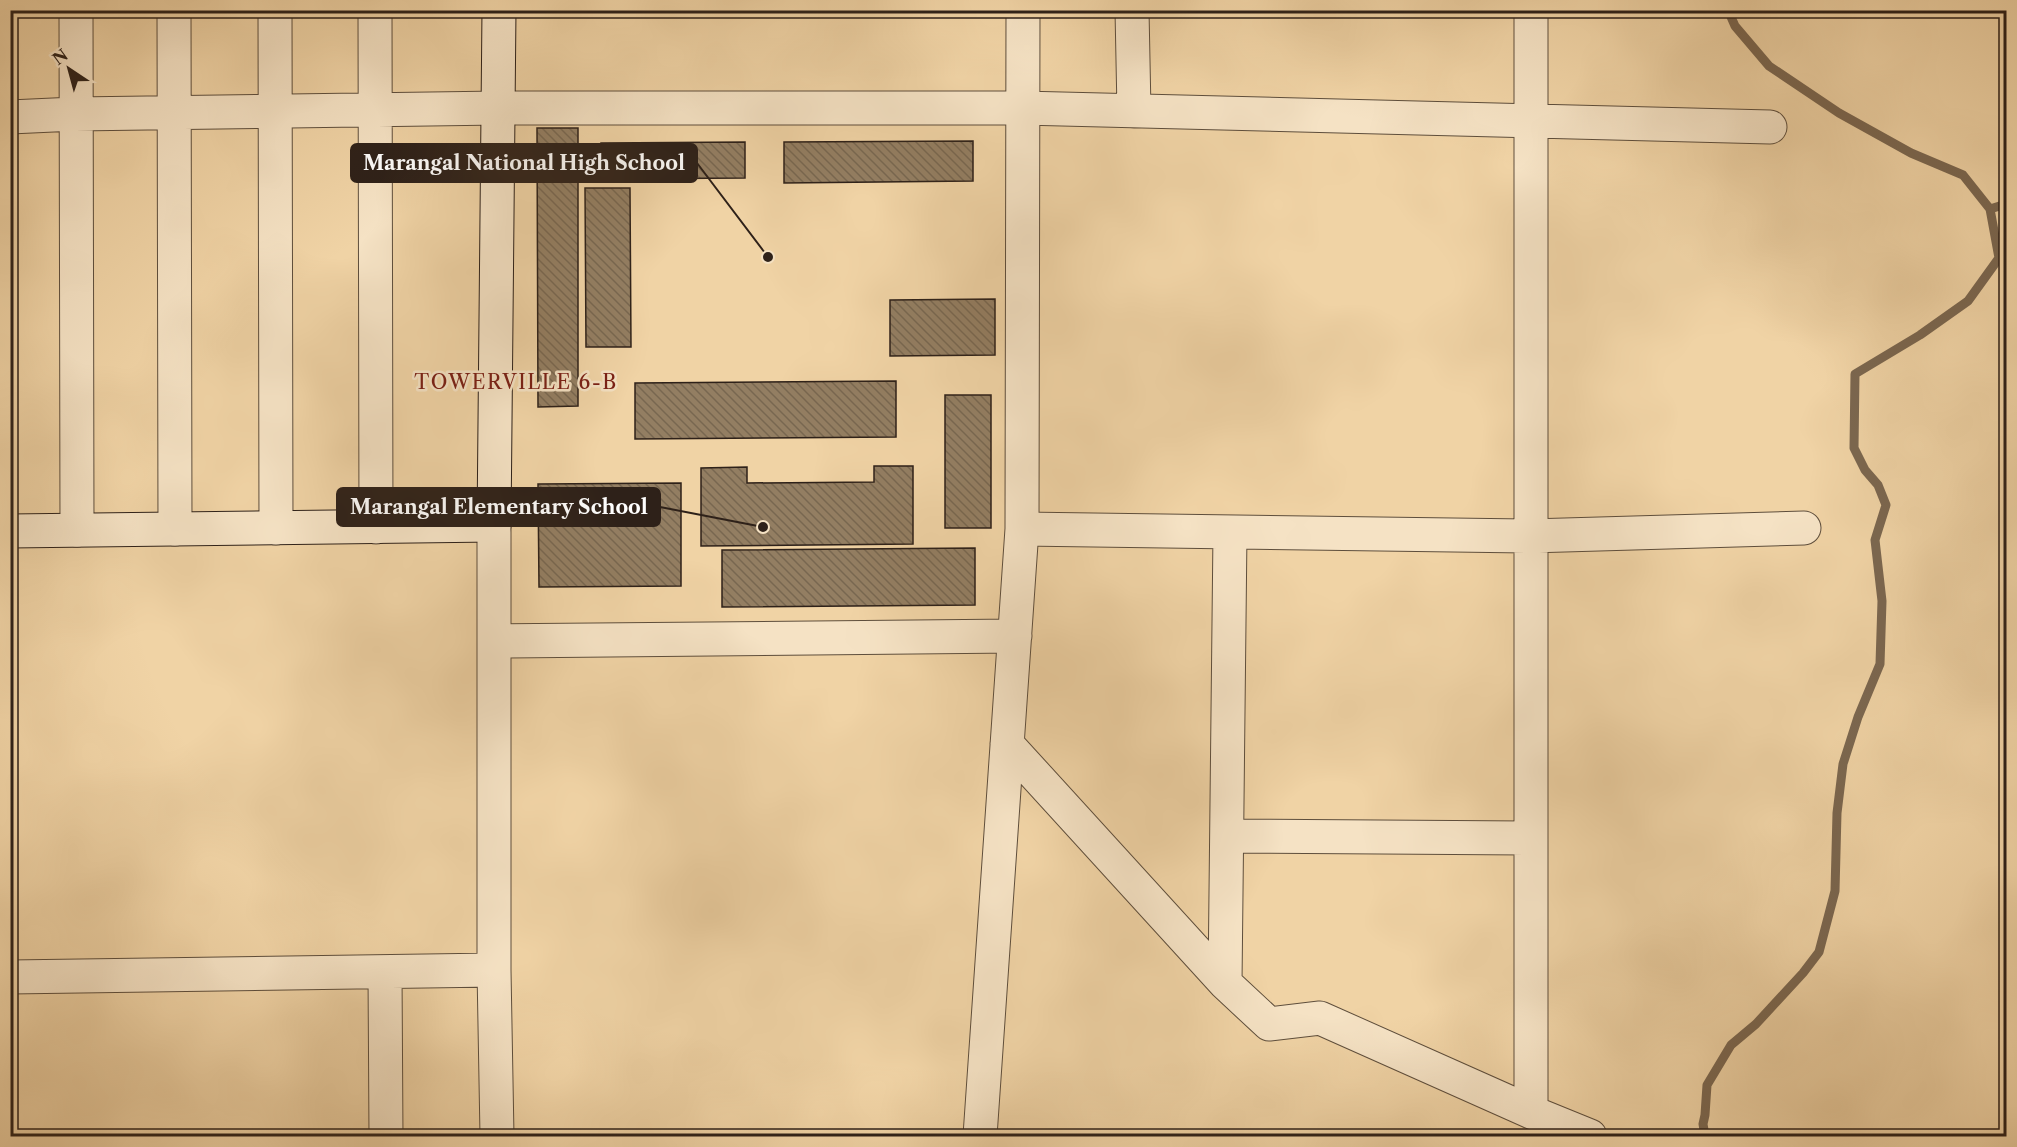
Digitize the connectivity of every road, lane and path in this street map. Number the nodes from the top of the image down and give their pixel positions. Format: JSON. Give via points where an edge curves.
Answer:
{"nodes":[{"id":1,"x":76,"y":10,"type":"edge"},
{"id":2,"x":174,"y":10,"type":"edge"},
{"id":3,"x":275,"y":10,"type":"edge"},
{"id":4,"x":375,"y":10,"type":"edge"},
{"id":5,"x":499,"y":10,"type":"edge"},
{"id":6,"x":1023,"y":10,"type":"edge"},
{"id":7,"x":1132,"y":10,"type":"edge"},
{"id":8,"x":1531,"y":10,"type":"edge"},
{"id":9,"x":500,"y":108,"type":"junction"},
{"id":10,"x":1022,"y":108,"type":"junction"},
{"id":11,"x":374,"y":110,"type":"junction"},
{"id":12,"x":275,"y":111,"type":"junction"},
{"id":13,"x":1134,"y":111,"type":"junction"},
{"id":14,"x":174,"y":112,"type":"junction"},
{"id":15,"x":75,"y":114,"type":"junction"},
{"id":16,"x":10,"y":117,"type":"edge"},
{"id":17,"x":1531,"y":120,"type":"junction"},
{"id":18,"x":1770,"y":127,"type":"dead end"},
{"id":19,"x":494,"y":525,"type":"junction"},
{"id":20,"x":376,"y":527,"type":"junction"},
{"id":21,"x":276,"y":528,"type":"junction"},
{"id":22,"x":1804,"y":528,"type":"dead end"},
{"id":23,"x":175,"y":529,"type":"junction"},
{"id":24,"x":1022,"y":529,"type":"junction"},
{"id":25,"x":77,"y":530,"type":"junction"},
{"id":26,"x":10,"y":531,"type":"edge"},
{"id":27,"x":1230,"y":532,"type":"junction"},
{"id":28,"x":1530,"y":536,"type":"junction"},
{"id":29,"x":1015,"y":636,"type":"junction"},
{"id":30,"x":495,"y":641,"type":"junction"},
{"id":31,"x":1007,"y":744,"type":"junction"},
{"id":32,"x":1227,"y":836,"type":"junction"},
{"id":33,"x":1530,"y":838,"type":"junction"},
{"id":34,"x":494,"y":970,"type":"junction"},
{"id":35,"x":385,"y":972,"type":"junction"},
{"id":36,"x":10,"y":977,"type":"edge"},
{"id":37,"x":1225,"y":982,"type":"junction"},
{"id":38,"x":1531,"y":1112,"type":"junction"},
{"id":39,"x":386,"y":1137,"type":"edge"},
{"id":40,"x":497,"y":1137,"type":"edge"},
{"id":41,"x":980,"y":1137,"type":"edge"},
{"id":42,"x":1590,"y":1137,"type":"edge"}],
"edges":[{"from":1,"to":15,"type":"street"},
{"from":2,"to":14,"type":"street"},
{"from":3,"to":12,"type":"street"},
{"from":4,"to":11,"type":"street"},
{"from":5,"to":9,"type":"street"},
{"from":6,"to":10,"type":"street"},
{"from":7,"to":13,"type":"street"},
{"from":8,"to":17,"type":"street"},
{"from":9,"to":10,"type":"street"},
{"from":9,"to":11,"type":"street"},
{"from":9,"to":19,"type":"street"},
{"from":10,"to":13,"type":"street"},
{"from":10,"to":24,"type":"street"},
{"from":11,"to":12,"type":"street"},
{"from":11,"to":20,"type":"street"},
{"from":12,"to":14,"type":"street"},
{"from":12,"to":21,"type":"street"},
{"from":13,"to":17,"type":"street"},
{"from":14,"to":15,"type":"street"},
{"from":14,"to":23,"type":"street"},
{"from":15,"to":16,"type":"street"},
{"from":15,"to":25,"type":"street"},
{"from":17,"to":18,"type":"street"},
{"from":17,"to":28,"type":"street"},
{"from":19,"to":20,"type":"street"},
{"from":19,"to":30,"type":"street"},
{"from":20,"to":21,"type":"street"},
{"from":21,"to":23,"type":"street"},
{"from":22,"to":28,"type":"street"},
{"from":23,"to":25,"type":"street"},
{"from":24,"to":27,"type":"street"},
{"from":24,"to":29,"type":"street"},
{"from":25,"to":26,"type":"street"},
{"from":27,"to":28,"type":"street"},
{"from":27,"to":32,"type":"street"},
{"from":28,"to":33,"type":"street"},
{"from":29,"to":30,"type":"street"},
{"from":29,"to":31,"type":"street"},
{"from":30,"to":34,"type":"street"},
{"from":31,"to":37,"type":"street"},
{"from":31,"to":41,"type":"street"},
{"from":32,"to":33,"type":"street"},
{"from":32,"to":37,"type":"street"},
{"from":33,"to":38,"type":"street"},
{"from":34,"to":35,"type":"street"},
{"from":34,"to":40,"type":"street"},
{"from":35,"to":36,"type":"street"},
{"from":35,"to":39,"type":"street"},
{"from":37,"to":38,"type":"street","via":[[1269,1023],[1320,1018]]},
{"from":38,"to":42,"type":"street"}]}
